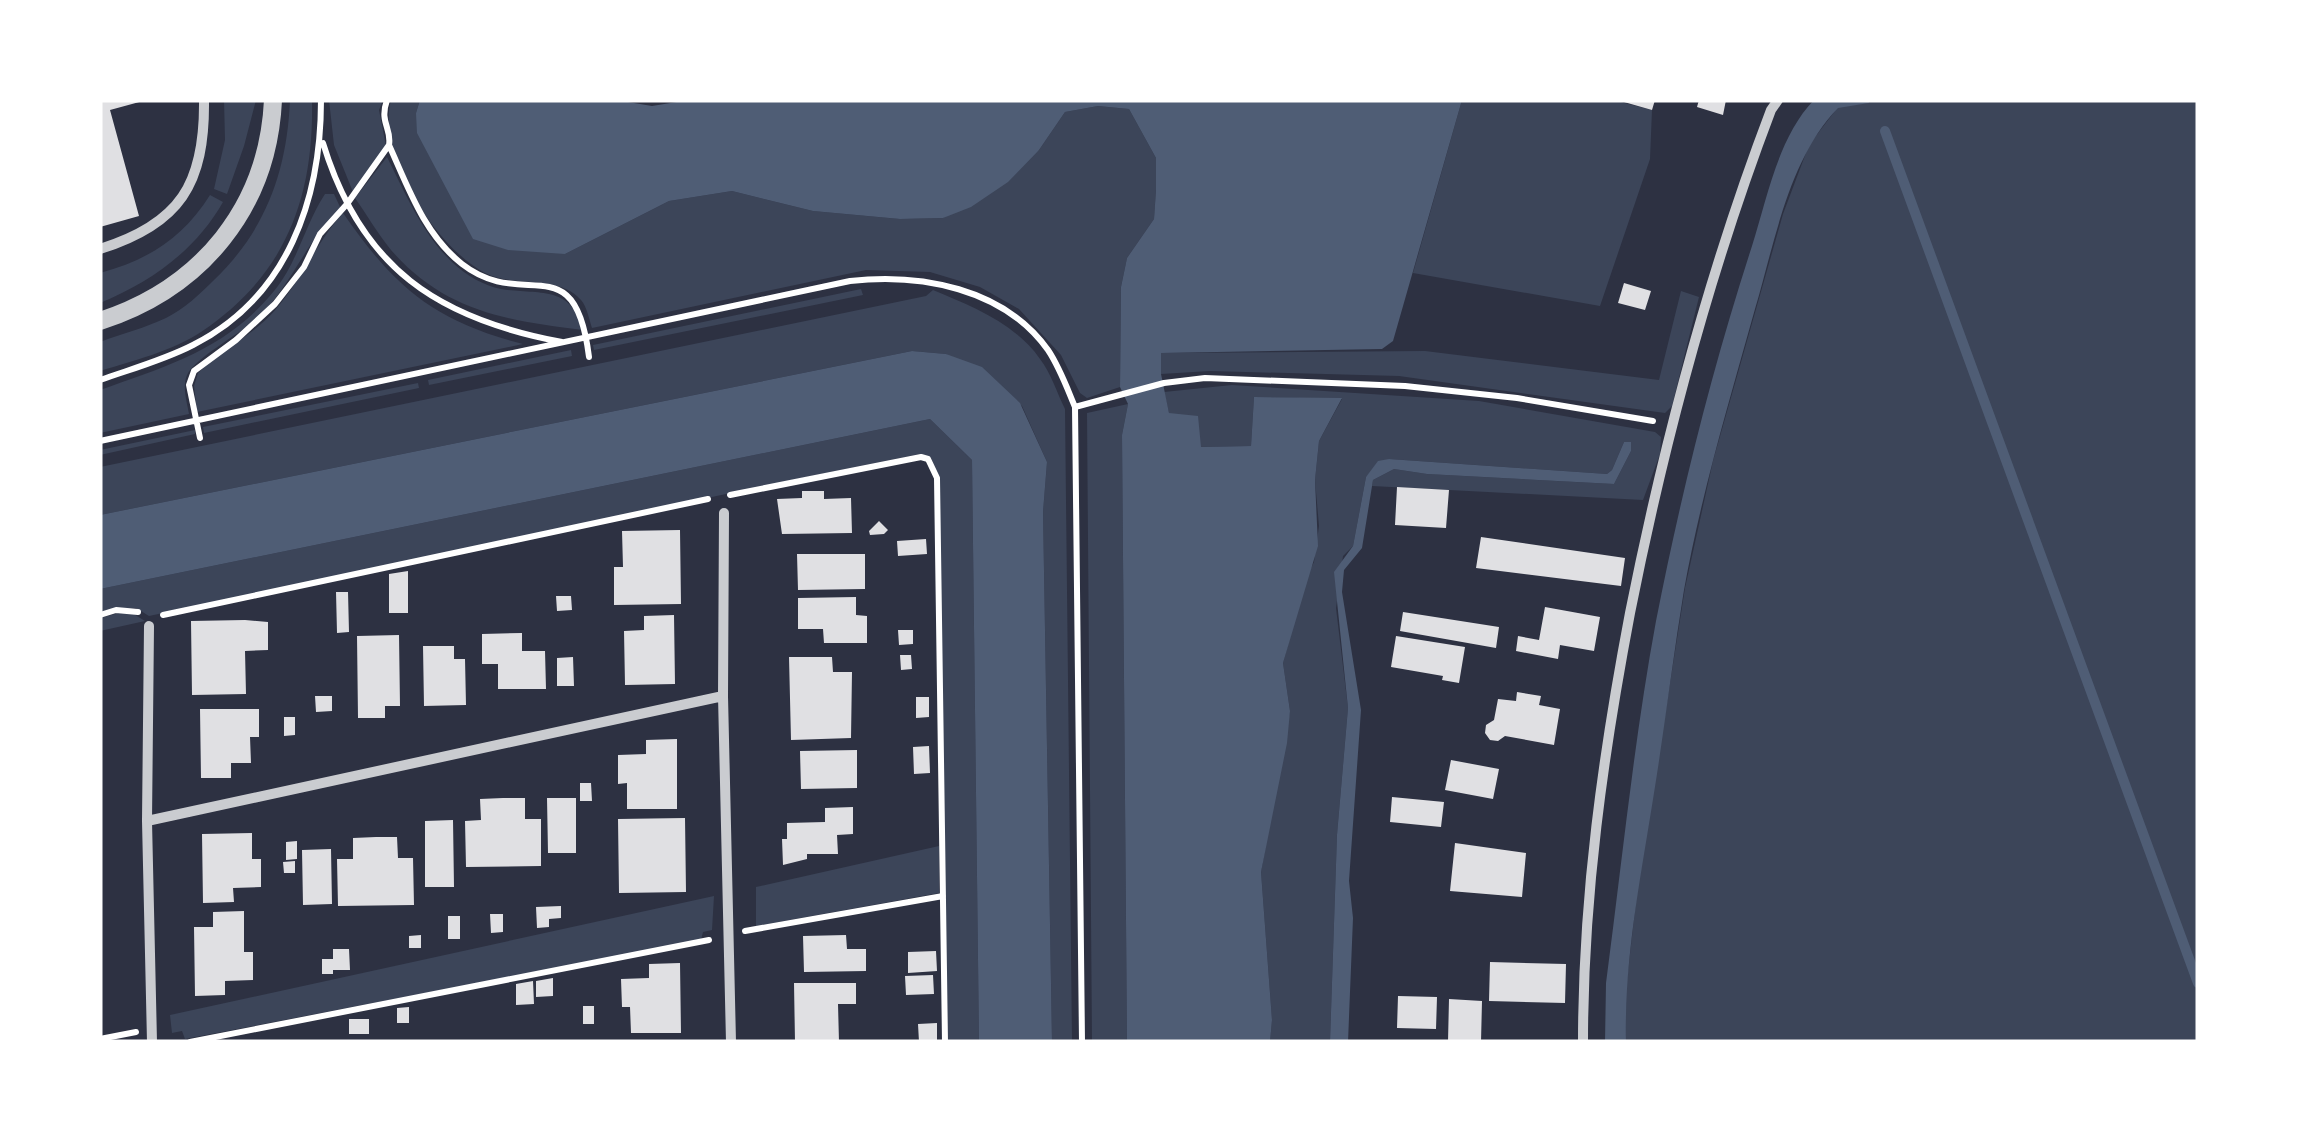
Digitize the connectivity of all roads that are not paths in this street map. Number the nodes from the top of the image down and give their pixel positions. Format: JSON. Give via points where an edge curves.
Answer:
{"nodes":[{"id":1,"x":204,"y":100,"type":"edge"},
{"id":2,"x":273,"y":100,"type":"edge"},
{"id":3,"x":1778,"y":100,"type":"edge"},
{"id":4,"x":100,"y":250,"type":"edge"},
{"id":5,"x":100,"y":321,"type":"edge"},
{"id":6,"x":724,"y":512,"type":"dead end"},
{"id":7,"x":148,"y":622,"type":"road end"},
{"id":8,"x":723,"y":696,"type":"junction"},
{"id":9,"x":147,"y":822,"type":"junction"},
{"id":10,"x":152,"y":1042,"type":"edge"},
{"id":11,"x":731,"y":1042,"type":"edge"},
{"id":12,"x":1582,"y":1042,"type":"edge"}],
"edges":[{"from":1,"to":4,"type":"street","via":[[187,192],[161,223]]},
{"from":2,"to":5,"type":"street","via":[[271,137],[241,216],[188,274],[150,300]]},
{"from":3,"to":12,"type":"street","via":[[1732,212],[1647,527],[1605,743],[1582,956]]},
{"from":6,"to":8,"type":"street"},
{"from":7,"to":9,"type":"street"},
{"from":8,"to":9,"type":"street"},
{"from":8,"to":11,"type":"street"},
{"from":9,"to":10,"type":"street"}]}
